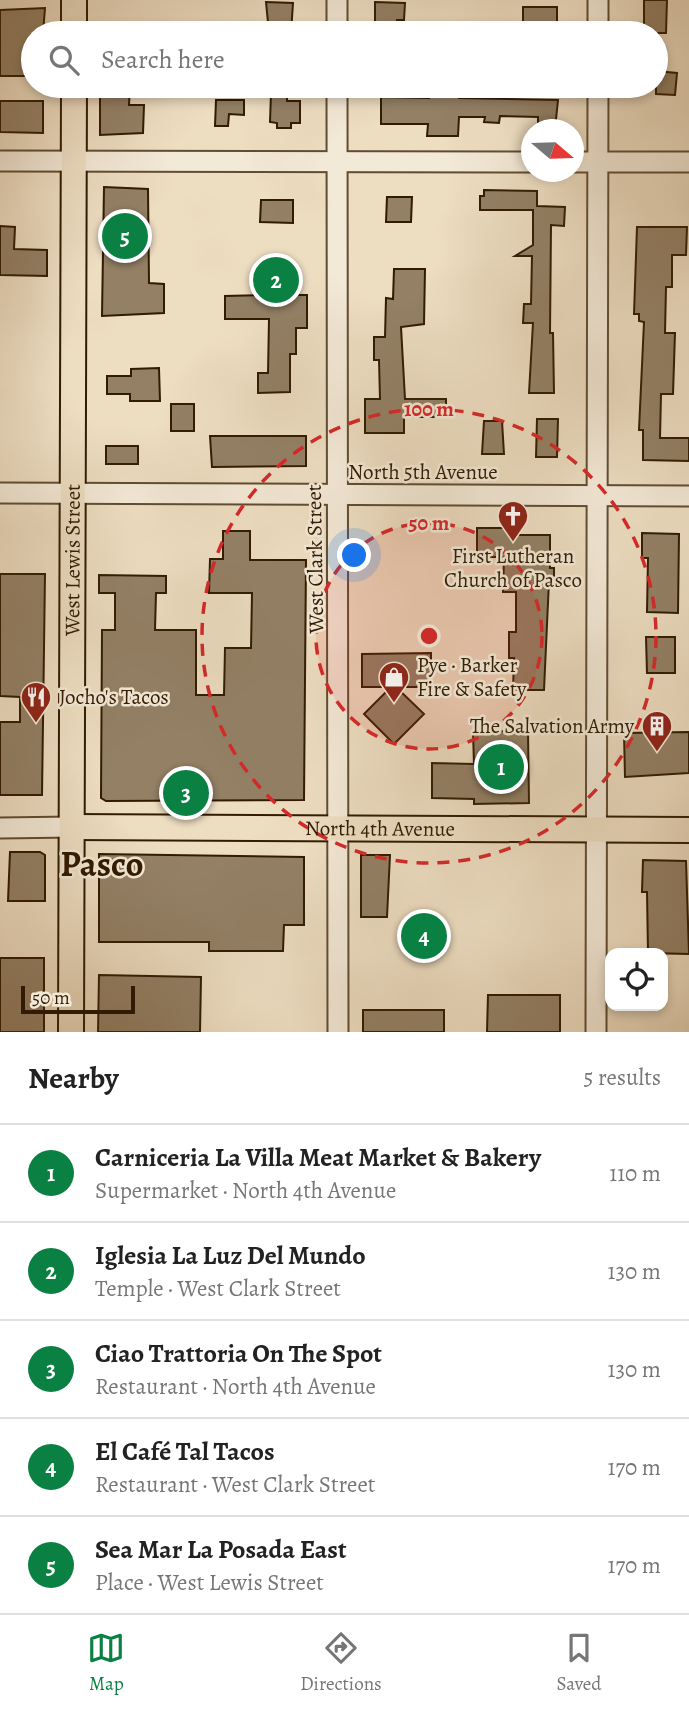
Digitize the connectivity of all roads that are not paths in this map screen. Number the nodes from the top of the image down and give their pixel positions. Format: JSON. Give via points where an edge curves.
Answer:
{"nodes":[{"id":1,"x":74,"y":0,"type":"edge"},
{"id":2,"x":337,"y":0,"type":"edge"},
{"id":3,"x":598,"y":0,"type":"edge"},
{"id":4,"x":74,"y":21,"type":"edge"},
{"id":5,"x":337,"y":21,"type":"edge"},
{"id":6,"x":598,"y":21,"type":"edge"},
{"id":7,"x":74,"y":98,"type":"edge"},
{"id":8,"x":337,"y":98,"type":"edge"},
{"id":9,"x":598,"y":98,"type":"edge"},
{"id":10,"x":0,"y":161,"type":"edge"},
{"id":11,"x":74,"y":161,"type":"junction"},
{"id":12,"x":337,"y":162,"type":"junction"},
{"id":13,"x":521,"y":162,"type":"edge"},
{"id":14,"x":584,"y":162,"type":"edge"},
{"id":15,"x":598,"y":162,"type":"junction"},
{"id":16,"x":689,"y":162,"type":"edge"},
{"id":17,"x":0,"y":493,"type":"edge"},
{"id":18,"x":72,"y":494,"type":"junction"},
{"id":19,"x":335,"y":495,"type":"junction"},
{"id":20,"x":597,"y":496,"type":"junction"},
{"id":21,"x":689,"y":496,"type":"edge"},
{"id":22,"x":72,"y":827,"type":"junction"},
{"id":23,"x":338,"y":827,"type":"junction"},
{"id":24,"x":0,"y":828,"type":"edge"},
{"id":25,"x":596,"y":830,"type":"junction"},
{"id":26,"x":689,"y":830,"type":"edge"},
{"id":27,"x":71,"y":1032,"type":"edge"},
{"id":28,"x":338,"y":1032,"type":"edge"},
{"id":29,"x":596,"y":1032,"type":"edge"}],
"edges":[{"from":1,"to":4,"type":"main road"},
{"from":2,"to":5,"type":"street"},
{"from":3,"to":6,"type":"street"},
{"from":7,"to":11,"type":"main road","name":"West Lewis Street"},
{"from":8,"to":12,"type":"street","name":"West Clark Street"},
{"from":9,"to":15,"type":"street"},
{"from":10,"to":11,"type":"street"},
{"from":11,"to":12,"type":"street"},
{"from":11,"to":18,"type":"main road","name":"West Lewis Street"},
{"from":12,"to":13,"type":"street"},
{"from":12,"to":19,"type":"street","name":"West Clark Street"},
{"from":14,"to":15,"type":"street"},
{"from":15,"to":16,"type":"street"},
{"from":15,"to":20,"type":"street"},
{"from":17,"to":18,"type":"street","name":"North 5th Avenue"},
{"from":18,"to":19,"type":"street","name":"North 5th Avenue"},
{"from":18,"to":22,"type":"main road","name":"West Lewis Street"},
{"from":19,"to":20,"type":"street","name":"North 5th Avenue"},
{"from":19,"to":23,"type":"street","name":"West Clark Street"},
{"from":20,"to":21,"type":"street","name":"North 5th Avenue"},
{"from":20,"to":25,"type":"street"},
{"from":22,"to":23,"type":"main road","name":"North 4th Avenue"},
{"from":22,"to":24,"type":"street"},
{"from":22,"to":27,"type":"main road","name":"West Lewis Street"},
{"from":23,"to":25,"type":"main road","name":"North 4th Avenue"},
{"from":23,"to":28,"type":"street","name":"West Clark Street"},
{"from":25,"to":26,"type":"main road","name":"North 4th Avenue"},
{"from":25,"to":29,"type":"street"}]}
